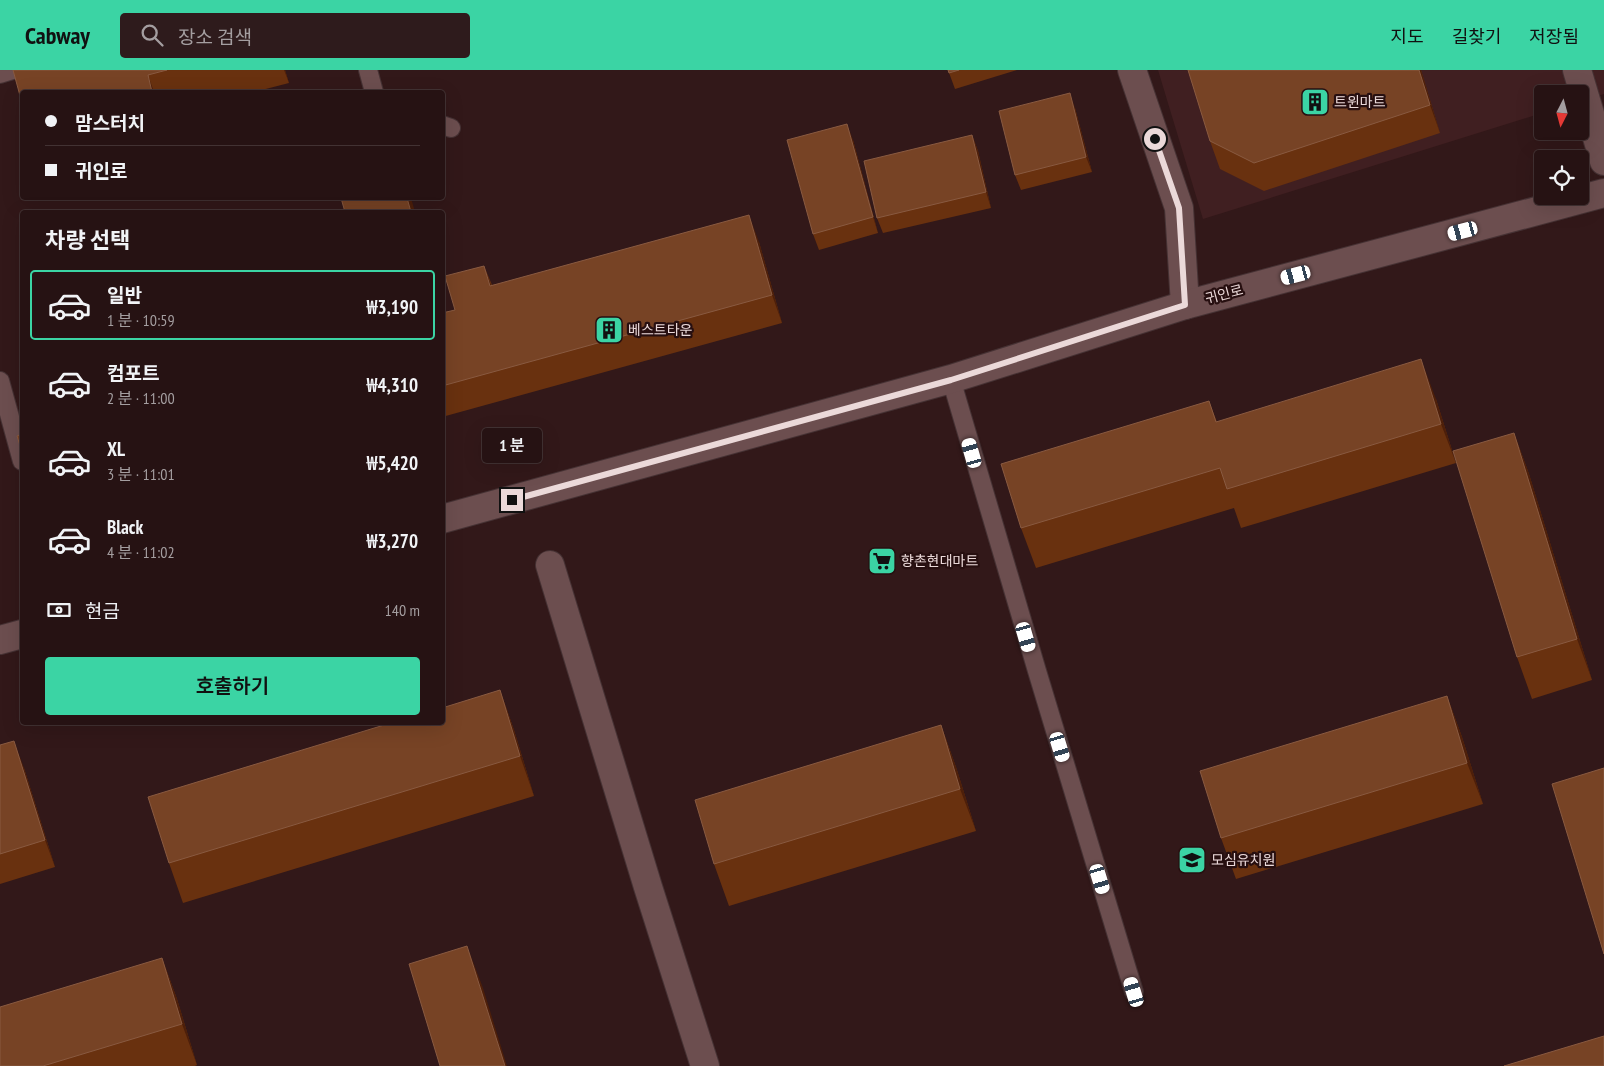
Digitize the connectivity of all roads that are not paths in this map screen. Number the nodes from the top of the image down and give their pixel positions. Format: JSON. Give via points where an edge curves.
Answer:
{"nodes":[{"id":1,"x":13,"y":70,"type":"edge"},
{"id":2,"x":368,"y":70,"type":"edge"},
{"id":3,"x":1132,"y":70,"type":"edge"},
{"id":4,"x":1578,"y":70,"type":"edge"},
{"id":5,"x":0,"y":74,"type":"edge"},
{"id":6,"x":373,"y":90,"type":"edge"},
{"id":7,"x":1604,"y":161,"type":"edge"},
{"id":8,"x":1604,"y":193,"type":"edge"},
{"id":9,"x":1185,"y":305,"type":"junction"},
{"id":10,"x":951,"y":380,"type":"junction"},
{"id":11,"x":0,"y":381,"type":"edge"},
{"id":12,"x":20,"y":454,"type":"edge"},
{"id":13,"x":445,"y":518,"type":"edge"},
{"id":14,"x":550,"y":565,"type":"dead end"},
{"id":15,"x":20,"y":635,"type":"edge"},
{"id":16,"x":0,"y":640,"type":"edge"},
{"id":17,"x":1134,"y":992,"type":"dead end"},
{"id":18,"x":705,"y":1066,"type":"edge"}],
"edges":[{"from":1,"to":5,"type":"lane"},
{"from":2,"to":6,"type":"lane"},
{"from":3,"to":9,"type":"street","via":[[1179,208]]},
{"from":4,"to":7,"type":"street"},
{"from":8,"to":9,"type":"street","name":"귀인로"},
{"from":9,"to":10,"type":"street","name":"귀인로"},
{"from":10,"to":13,"type":"street","name":"귀인로"},
{"from":10,"to":17,"type":"lane"},
{"from":11,"to":12,"type":"lane"},
{"from":14,"to":18,"type":"street"},
{"from":15,"to":16,"type":"street"}]}
